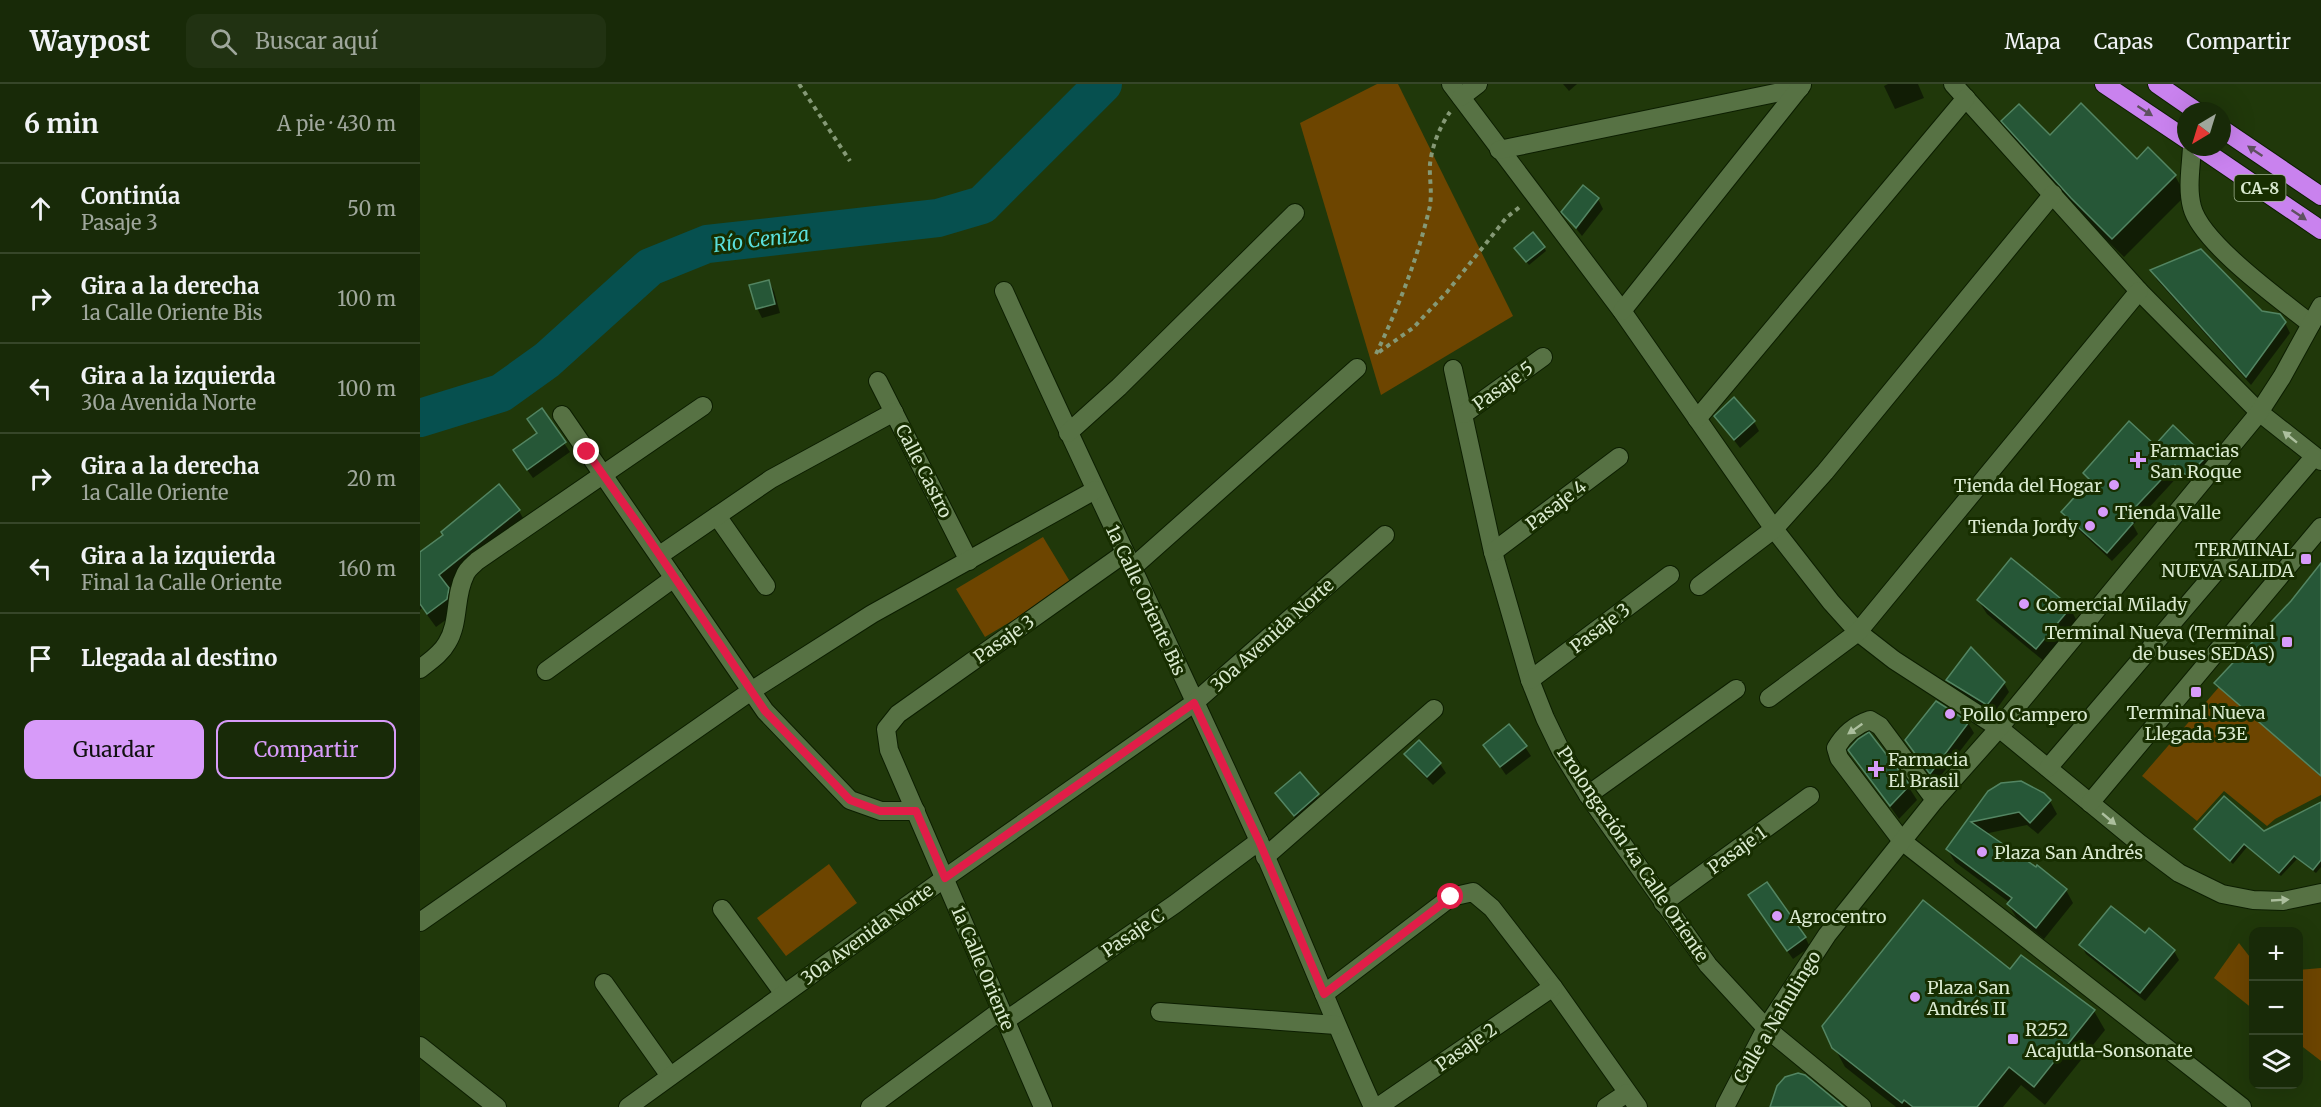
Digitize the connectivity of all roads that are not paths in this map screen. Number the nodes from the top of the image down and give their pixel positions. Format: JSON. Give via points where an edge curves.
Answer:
{"nodes":[{"id":1,"x":1478,"y":84,"type":"edge"},
{"id":2,"x":1953,"y":84,"type":"edge"},
{"id":3,"x":2103,"y":84,"type":"edge"},
{"id":4,"x":2157,"y":84,"type":"edge"},
{"id":5,"x":1802,"y":86,"type":"edge"},
{"id":6,"x":1456,"y":90,"type":"edge"},
{"id":7,"x":1966,"y":98,"type":"junction"},
{"id":8,"x":2183,"y":102,"type":"edge"},
{"id":9,"x":2177,"y":133,"type":"edge"},
{"id":10,"x":2231,"y":135,"type":"edge"},
{"id":11,"x":1499,"y":150,"type":"junction"},
{"id":12,"x":2191,"y":156,"type":"edge"},
{"id":13,"x":2212,"y":156,"type":"edge"},
{"id":14,"x":2053,"y":194,"type":"junction"},
{"id":15,"x":2321,"y":196,"type":"edge"},
{"id":16,"x":1295,"y":213,"type":"dead end"},
{"id":17,"x":2321,"y":230,"type":"edge"},
{"id":18,"x":1004,"y":291,"type":"dead end"},
{"id":19,"x":2139,"y":291,"type":"junction"},
{"id":20,"x":2321,"y":306,"type":"edge"},
{"id":21,"x":1622,"y":311,"type":"junction"},
{"id":22,"x":2311,"y":324,"type":"junction"},
{"id":23,"x":1543,"y":357,"type":"dead end"},
{"id":24,"x":1357,"y":368,"type":"road end"},
{"id":25,"x":1453,"y":369,"type":"dead end"},
{"id":26,"x":878,"y":381,"type":"dead end"},
{"id":27,"x":703,"y":406,"type":"dead end"},
{"id":28,"x":894,"y":412,"type":"junction"},
{"id":29,"x":2259,"y":412,"type":"junction"},
{"id":30,"x":1464,"y":414,"type":"junction"},
{"id":31,"x":562,"y":415,"type":"dead end"},
{"id":32,"x":1697,"y":419,"type":"junction"},
{"id":33,"x":1068,"y":434,"type":"junction"},
{"id":34,"x":1619,"y":458,"type":"dead end"},
{"id":35,"x":2318,"y":459,"type":"edge"},
{"id":36,"x":602,"y":473,"type":"junction"},
{"id":37,"x":1095,"y":490,"type":"junction"},
{"id":38,"x":717,"y":516,"type":"junction"},
{"id":39,"x":2321,"y":527,"type":"edge"},
{"id":40,"x":1774,"y":529,"type":"junction"},
{"id":41,"x":1385,"y":535,"type":"dead end"},
{"id":42,"x":1493,"y":552,"type":"junction"},
{"id":43,"x":660,"y":555,"type":"junction"},
{"id":44,"x":969,"y":561,"type":"junction"},
{"id":45,"x":1128,"y":561,"type":"junction"},
{"id":46,"x":1670,"y":575,"type":"dead end"},
{"id":47,"x":674,"y":578,"type":"junction"},
{"id":48,"x":766,"y":586,"type":"dead end"},
{"id":49,"x":1699,"y":586,"type":"dead end"},
{"id":50,"x":1858,"y":632,"type":"junction"},
{"id":51,"x":420,"y":669,"type":"edge"},
{"id":52,"x":546,"y":671,"type":"dead end"},
{"id":53,"x":1530,"y":680,"type":"junction"},
{"id":54,"x":1736,"y":688,"type":"dead end"},
{"id":55,"x":751,"y":691,"type":"junction"},
{"id":56,"x":1769,"y":698,"type":"dead end"},
{"id":57,"x":1194,"y":703,"type":"junction"},
{"id":58,"x":1434,"y":709,"type":"dead end"},
{"id":59,"x":1999,"y":728,"type":"junction"},
{"id":60,"x":886,"y":729,"type":"joint"},
{"id":61,"x":2048,"y":768,"type":"junction"},
{"id":62,"x":1588,"y":795,"type":"junction"},
{"id":63,"x":1810,"y":796,"type":"dead end"},
{"id":64,"x":1935,"y":800,"type":"junction"},
{"id":65,"x":2090,"y":803,"type":"junction"},
{"id":66,"x":916,"y":811,"type":"junction"},
{"id":67,"x":1902,"y":841,"type":"junction"},
{"id":68,"x":1262,"y":849,"type":"junction"},
{"id":69,"x":945,"y":878,"type":"junction"},
{"id":70,"x":2321,"y":893,"type":"edge"},
{"id":71,"x":1664,"y":903,"type":"junction"},
{"id":72,"x":722,"y":909,"type":"dead end"},
{"id":73,"x":420,"y":922,"type":"edge"},
{"id":74,"x":604,"y":983,"type":"dead end"},
{"id":75,"x":1553,"y":987,"type":"junction"},
{"id":76,"x":784,"y":994,"type":"junction"},
{"id":77,"x":1324,"y":994,"type":"junction"},
{"id":78,"x":1160,"y":1012,"type":"dead end"},
{"id":79,"x":1003,"y":1016,"type":"junction"},
{"id":80,"x":1336,"y":1024,"type":"junction"},
{"id":81,"x":1766,"y":1029,"type":"junction"},
{"id":82,"x":420,"y":1046,"type":"edge"},
{"id":83,"x":670,"y":1076,"type":"junction"},
{"id":84,"x":1633,"y":1100,"type":"edge"},
{"id":85,"x":497,"y":1107,"type":"edge"},
{"id":86,"x":628,"y":1107,"type":"edge"},
{"id":87,"x":870,"y":1107,"type":"edge"},
{"id":88,"x":1043,"y":1107,"type":"edge"},
{"id":89,"x":1373,"y":1107,"type":"edge"},
{"id":90,"x":1378,"y":1107,"type":"edge"},
{"id":91,"x":1606,"y":1107,"type":"edge"},
{"id":92,"x":1725,"y":1107,"type":"edge"},
{"id":93,"x":1862,"y":1107,"type":"edge"},
{"id":94,"x":2242,"y":1107,"type":"edge"}],
"edges":[{"from":1,"to":6,"type":"street"},
{"from":2,"to":7,"type":"street"},
{"from":3,"to":9,"type":"highway","one_way":true},
{"from":4,"to":8,"type":"highway"},
{"from":5,"to":11,"type":"street"},
{"from":5,"to":21,"type":"street"},
{"from":6,"to":11,"type":"street"},
{"from":7,"to":14,"type":"street"},
{"from":7,"to":32,"type":"street"},
{"from":15,"to":10,"type":"highway","number":"CA-8","one_way":true},
{"from":11,"to":21,"type":"street"},
{"from":12,"to":22,"type":"street","via":[[2189,189],[2202,228],[2219,247]]},
{"from":13,"to":17,"type":"highway","number":"CA-8","one_way":true},
{"from":14,"to":19,"type":"street"},
{"from":14,"to":40,"type":"street"},
{"from":16,"to":33,"type":"street"},
{"from":18,"to":33,"type":"street","name":"1a Calle Oriente Bis"},
{"from":19,"to":29,"type":"street"},
{"from":19,"to":50,"type":"street"},
{"from":20,"to":22,"type":"street","name":"Calle a Nahulingo"},
{"from":21,"to":32,"type":"street"},
{"from":22,"to":29,"type":"street","name":"Calle a Nahulingo"},
{"from":23,"to":30,"type":"street","name":"Pasaje 5"},
{"from":24,"to":45,"type":"street","name":"Pasaje 3"},
{"from":25,"to":30,"type":"street","name":"Prolongación 4a Calle Oriente"},
{"from":26,"to":28,"type":"street","name":"Calle Castro"},
{"from":27,"to":36,"type":"street"},
{"from":28,"to":38,"type":"street","via":[[771,479]]},
{"from":28,"to":44,"type":"street","name":"Calle Castro"},
{"from":35,"to":29,"type":"street","one_way":true},
{"from":29,"to":59,"type":"street","name":"Calle a Nahulingo"},
{"from":30,"to":42,"type":"street","name":"Prolongación 4a Calle Oriente"},
{"from":31,"to":36,"type":"street"},
{"from":32,"to":40,"type":"street"},
{"from":33,"to":37,"type":"street","name":"1a Calle Oriente Bis"},
{"from":34,"to":42,"type":"street","name":"Pasaje 4"},
{"from":35,"to":61,"type":"street"},
{"from":36,"to":43,"type":"street"},
{"from":36,"to":51,"type":"street","via":[[465,573],[447,644]]},
{"from":37,"to":44,"type":"street"},
{"from":37,"to":45,"type":"street","name":"1a Calle Oriente Bis"},
{"from":38,"to":43,"type":"street"},
{"from":38,"to":48,"type":"street"},
{"from":39,"to":65,"type":"street"},
{"from":40,"to":49,"type":"street"},
{"from":40,"to":50,"type":"street"},
{"from":41,"to":57,"type":"street","name":"30a Avenida Norte"},
{"from":42,"to":53,"type":"street","name":"Prolongación 4a Calle Oriente"},
{"from":43,"to":47,"type":"street"},
{"from":44,"to":55,"type":"street","via":[[872,614]]},
{"from":45,"to":57,"type":"street","name":"1a Calle Oriente Bis"},
{"from":45,"to":60,"type":"street","name":"Pasaje 3","via":[[898,714]]},
{"from":46,"to":53,"type":"street","name":"Pasaje 3"},
{"from":47,"to":52,"type":"street"},
{"from":47,"to":55,"type":"street"},
{"from":50,"to":56,"type":"street"},
{"from":50,"to":59,"type":"street"},
{"from":53,"to":62,"type":"street","name":"Prolongación 4a Calle Oriente","via":[[1561,751]]},
{"from":54,"to":62,"type":"street"},
{"from":55,"to":66,"type":"street","via":[[765,711],[850,800],[880,811]]},
{"from":55,"to":73,"type":"street"},
{"from":57,"to":68,"type":"street","name":"1a Calle Oriente Bis"},
{"from":57,"to":69,"type":"street","name":"30a Avenida Norte"},
{"from":58,"to":68,"type":"street","name":"Pasaje C"},
{"from":59,"to":61,"type":"street"},
{"from":59,"to":64,"type":"street","name":"Calle a Nahulingo"},
{"from":60,"to":66,"type":"street","name":"1a Calle Oriente","via":[[889,750]]},
{"from":61,"to":65,"type":"street"},
{"from":62,"to":71,"type":"street","name":"Prolongación 4a Calle Oriente"},
{"from":63,"to":71,"type":"street","name":"Pasaje 1"},
{"from":64,"to":67,"type":"street","name":"Calle a Nahulingo"},
{"from":64,"to":67,"type":"street","one_way":true,"via":[[1880,726],[1870,720],[1843,737],[1836,748],[1839,758]]},
{"from":65,"to":70,"type":"street","one_way":true,"via":[[2179,873],[2222,894],[2283,901]]},
{"from":66,"to":69,"type":"street","name":"1a Calle Oriente"},
{"from":67,"to":81,"type":"street","name":"Calle a Nahulingo","via":[[1827,935]]},
{"from":67,"to":94,"type":"street"},
{"from":68,"to":77,"type":"street","name":"1a Calle Oriente Bis"},
{"from":68,"to":79,"type":"street","name":"Pasaje C"},
{"from":69,"to":76,"type":"street","name":"30a Avenida Norte"},
{"from":69,"to":79,"type":"street","name":"1a Calle Oriente"},
{"from":71,"to":81,"type":"street","name":"Prolongación 4a Calle Oriente","via":[[1708,965]]},
{"from":72,"to":76,"type":"street"},
{"from":74,"to":83,"type":"street"},
{"from":75,"to":77,"type":"street","via":[[1492,908],[1473,891],[1451,897]]},
{"from":75,"to":84,"type":"street"},
{"from":75,"to":90,"type":"street","name":"Pasaje 2"},
{"from":76,"to":83,"type":"street","name":"30a Avenida Norte"},
{"from":77,"to":80,"type":"street","name":"1a Calle Oriente Bis"},
{"from":78,"to":80,"type":"street"},
{"from":79,"to":87,"type":"street","name":"Pasaje C"},
{"from":79,"to":88,"type":"street","name":"1a Calle Oriente"},
{"from":80,"to":89,"type":"street","name":"1a Calle Oriente Bis"},
{"from":81,"to":92,"type":"street","name":"Calle a Nahulingo"},
{"from":81,"to":93,"type":"street","name":"Prolongación 4a Calle Oriente"},
{"from":82,"to":85,"type":"street"},
{"from":83,"to":86,"type":"street","name":"30a Avenida Norte"},
{"from":84,"to":91,"type":"street"}]}
